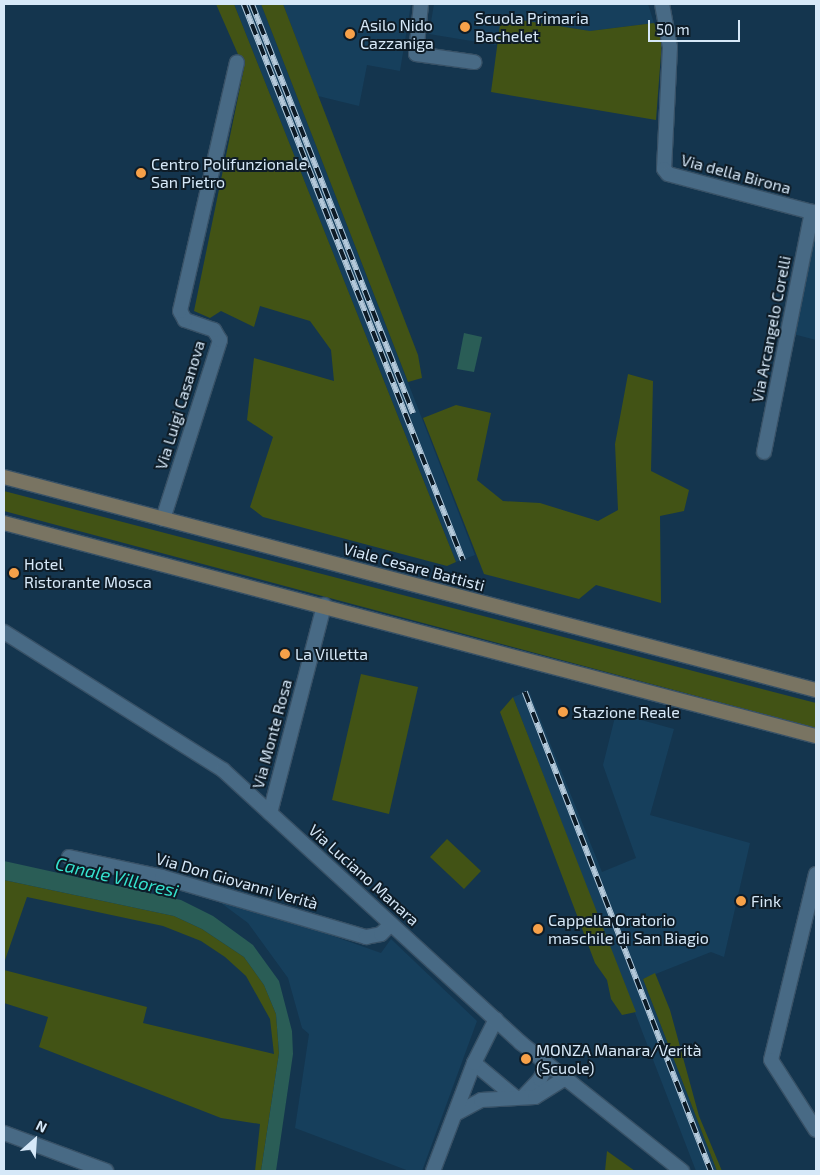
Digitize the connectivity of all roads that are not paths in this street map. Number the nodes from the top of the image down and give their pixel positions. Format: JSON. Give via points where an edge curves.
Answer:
{"nodes":[{"id":1,"x":422,"y":4,"type":"edge"},
{"id":2,"x":662,"y":4,"type":"edge"},
{"id":3,"x":237,"y":62,"type":"dead end"},
{"id":4,"x":474,"y":62,"type":"dead end"},
{"id":5,"x":814,"y":212,"type":"edge"},
{"id":6,"x":764,"y":452,"type":"dead end"},
{"id":7,"x":4,"y":477,"type":"edge"},
{"id":8,"x":162,"y":519,"type":"junction"},
{"id":9,"x":4,"y":523,"type":"edge"},
{"id":10,"x":324,"y":606,"type":"junction"},
{"id":11,"x":4,"y":632,"type":"edge"},
{"id":12,"x":816,"y":690,"type":"edge"},
{"id":13,"x":816,"y":736,"type":"edge"},
{"id":14,"x":270,"y":813,"type":"junction"},
{"id":15,"x":69,"y":857,"type":"dead end"},
{"id":16,"x":816,"y":874,"type":"edge"},
{"id":17,"x":391,"y":924,"type":"junction"},
{"id":18,"x":496,"y":1019,"type":"junction"},
{"id":19,"x":474,"y":1063,"type":"junction"},
{"id":20,"x":547,"y":1065,"type":"junction"},
{"id":21,"x":564,"y":1079,"type":"junction"},
{"id":22,"x":519,"y":1096,"type":"junction"},
{"id":23,"x":455,"y":1114,"type":"junction"},
{"id":24,"x":816,"y":1130,"type":"edge"},
{"id":25,"x":4,"y":1133,"type":"edge"},
{"id":26,"x":106,"y":1171,"type":"edge"},
{"id":27,"x":433,"y":1171,"type":"edge"},
{"id":28,"x":682,"y":1171,"type":"edge"}],
"edges":[{"from":1,"to":4,"type":"street","via":[[416,54]]},
{"from":2,"to":5,"type":"street","name":"Via della Birona","via":[[670,47],[664,169],[668,174]]},
{"from":3,"to":8,"type":"street","name":"Via Luigi Casanova","via":[[180,311],[185,320],[214,330],[220,340]]},
{"from":5,"to":6,"type":"street","name":"Via Arcangelo Corelli"},
{"from":7,"to":8,"type":"main road","name":"Viale Cesare Battisti"},
{"from":8,"to":12,"type":"main road","name":"Viale Cesare Battisti"},
{"from":9,"to":10,"type":"main road"},
{"from":10,"to":13,"type":"main road"},
{"from":10,"to":14,"type":"street","name":"Via Monte Rosa"},
{"from":11,"to":14,"type":"street","name":"Via Luciano Manara","via":[[212,761]]},
{"from":14,"to":17,"type":"street","name":"Via Luciano Manara"},
{"from":15,"to":17,"type":"street","name":"Via Don Giovanni Verità","via":[[162,877],[366,937],[381,934]]},
{"from":16,"to":24,"type":"street","via":[[771,1060]]},
{"from":17,"to":18,"type":"street","name":"Via Luciano Manara"},
{"from":18,"to":19,"type":"street"},
{"from":18,"to":20,"type":"street","name":"Via Luciano Manara"},
{"from":19,"to":22,"type":"street"},
{"from":19,"to":23,"type":"street"},
{"from":20,"to":21,"type":"street","name":"Via Luciano Manara"},
{"from":20,"to":22,"type":"street","via":[[540,1079]]},
{"from":21,"to":22,"type":"street","via":[[535,1097]]},
{"from":21,"to":28,"type":"street","name":"Via Luciano Manara"},
{"from":22,"to":23,"type":"street","via":[[480,1100]]},
{"from":23,"to":27,"type":"street"},
{"from":25,"to":26,"type":"street"}]}
